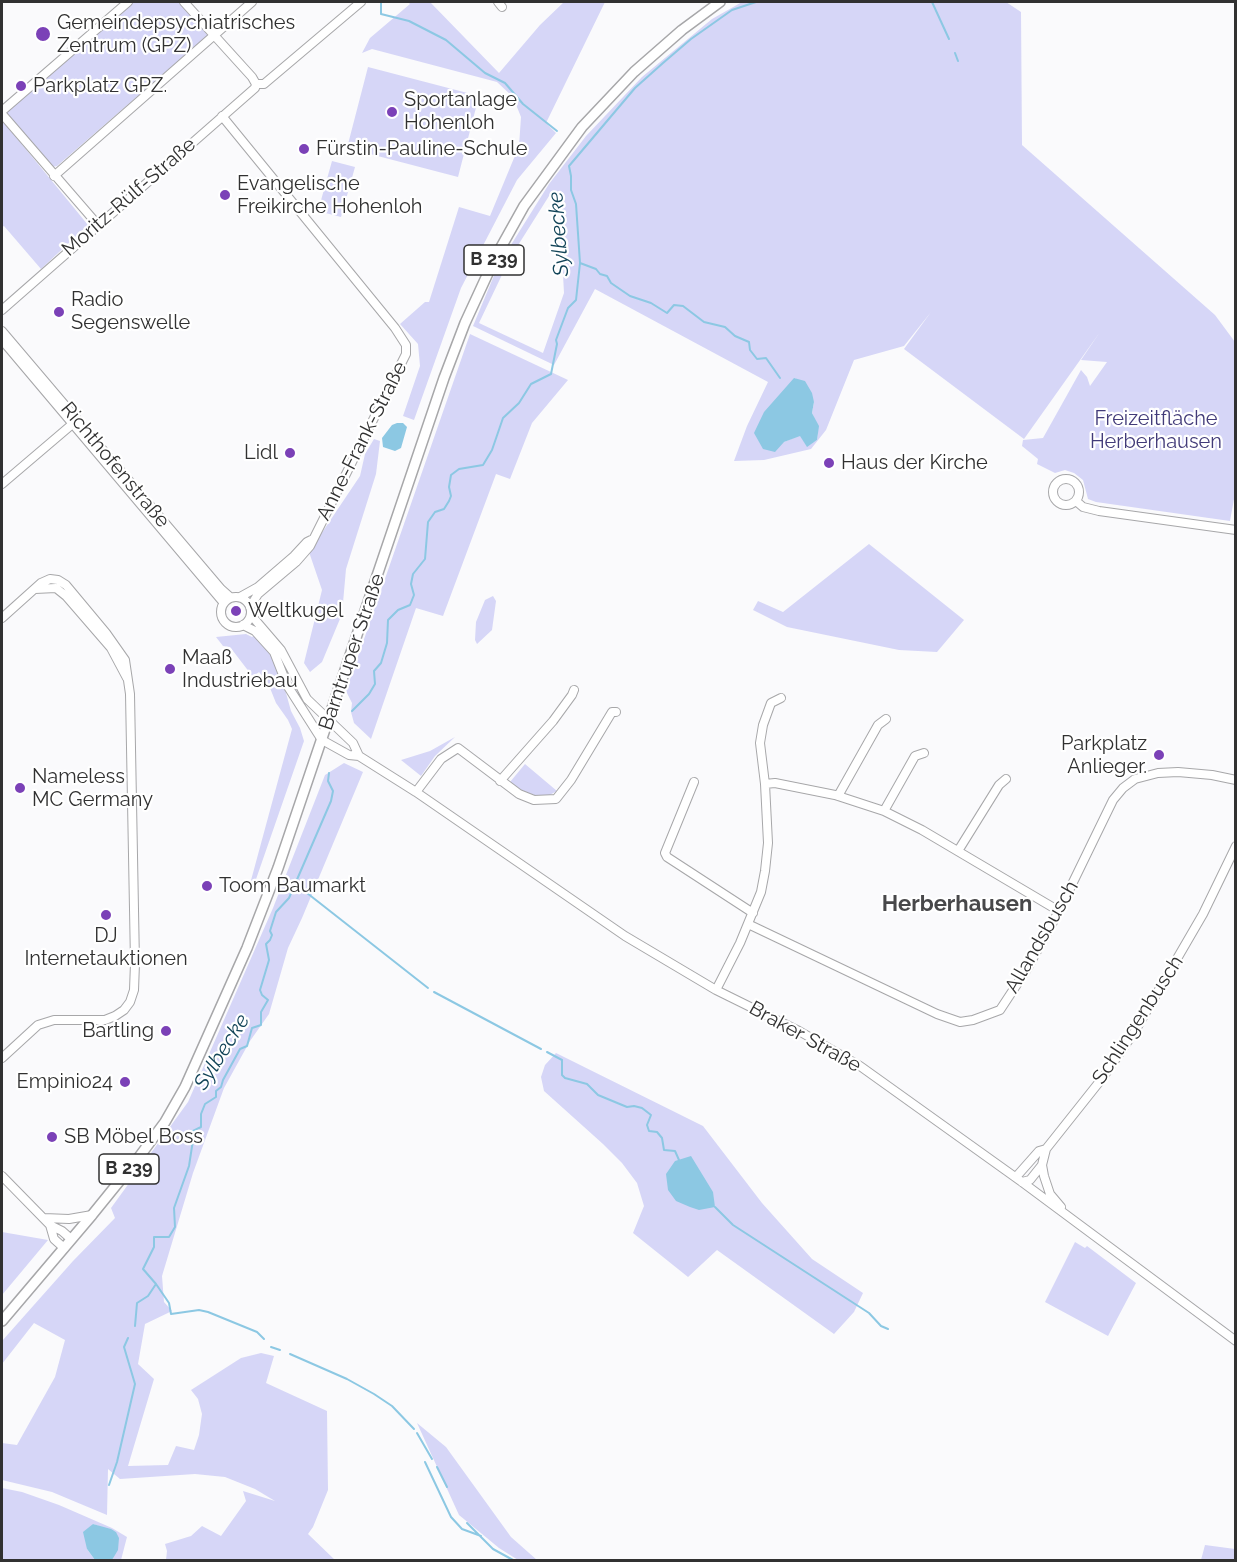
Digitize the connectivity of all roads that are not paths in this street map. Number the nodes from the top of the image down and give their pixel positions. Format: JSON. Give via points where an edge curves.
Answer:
{"nodes":[{"id":1,"x":128,"y":2,"type":"edge"},
{"id":2,"x":184,"y":2,"type":"edge"},
{"id":3,"x":252,"y":2,"type":"edge"},
{"id":4,"x":361,"y":2,"type":"edge"},
{"id":5,"x":720,"y":2,"type":"edge"},
{"id":6,"x":213,"y":35,"type":"junction"},
{"id":7,"x":256,"y":84,"type":"junction"},
{"id":8,"x":2,"y":113,"type":"edge"},
{"id":9,"x":222,"y":116,"type":"junction"},
{"id":10,"x":54,"y":176,"type":"junction"},
{"id":11,"x":98,"y":225,"type":"junction"},
{"id":12,"x":2,"y":310,"type":"edge"},
{"id":13,"x":2,"y":331,"type":"edge"},
{"id":14,"x":2,"y":340,"type":"edge"},
{"id":15,"x":75,"y":421,"type":"junction"},
{"id":16,"x":2,"y":484,"type":"edge"},
{"id":17,"x":1076,"y":501,"type":"dead end"},
{"id":18,"x":1236,"y":530,"type":"edge"},
{"id":19,"x":311,"y":540,"type":"junction"},
{"id":20,"x":240,"y":597,"type":"junction"},
{"id":21,"x":227,"y":600,"type":"junction"},
{"id":22,"x":251,"y":611,"type":"junction"},
{"id":23,"x":2,"y":618,"type":"edge"},
{"id":24,"x":243,"y":625,"type":"junction"},
{"id":25,"x":574,"y":690,"type":"dead end"},
{"id":26,"x":781,"y":698,"type":"dead end"},
{"id":27,"x":616,"y":712,"type":"dead end"},
{"id":28,"x":886,"y":719,"type":"dead end"},
{"id":29,"x":328,"y":720,"type":"junction"},
{"id":30,"x":322,"y":740,"type":"junction"},
{"id":31,"x":924,"y":753,"type":"dead end"},
{"id":32,"x":359,"y":756,"type":"junction"},
{"id":33,"x":1006,"y":779,"type":"dead end"},
{"id":34,"x":1236,"y":780,"type":"edge"},
{"id":35,"x":501,"y":781,"type":"junction"},
{"id":36,"x":694,"y":782,"type":"dead end"},
{"id":37,"x":765,"y":784,"type":"junction"},
{"id":38,"x":416,"y":792,"type":"junction"},
{"id":39,"x":838,"y":796,"type":"junction"},
{"id":40,"x":884,"y":811,"type":"junction"},
{"id":41,"x":1236,"y":846,"type":"edge"},
{"id":42,"x":958,"y":851,"type":"junction"},
{"id":43,"x":1059,"y":911,"type":"junction"},
{"id":44,"x":753,"y":913,"type":"junction"},
{"id":45,"x":748,"y":924,"type":"junction"},
{"id":46,"x":716,"y":990,"type":"junction"},
{"id":47,"x":2,"y":1058,"type":"edge"},
{"id":48,"x":1046,"y":1149,"type":"junction"},
{"id":49,"x":1042,"y":1165,"type":"junction"},
{"id":50,"x":2,"y":1176,"type":"edge"},
{"id":51,"x":1019,"y":1179,"type":"junction"},
{"id":52,"x":92,"y":1215,"type":"junction"},
{"id":53,"x":1066,"y":1215,"type":"junction"},
{"id":54,"x":44,"y":1218,"type":"junction"},
{"id":55,"x":50,"y":1225,"type":"junction"},
{"id":56,"x":71,"y":1239,"type":"junction"},
{"id":57,"x":64,"y":1248,"type":"junction"},
{"id":58,"x":2,"y":1321,"type":"edge"},
{"id":59,"x":1236,"y":1341,"type":"edge"}],
"edges":[{"from":1,"to":8,"type":"street"},
{"from":2,"to":6,"type":"street"},
{"from":3,"to":6,"type":"street"},
{"from":4,"to":7,"type":"street","name":"Moritz-Rülf-Straße","via":[[264,84]]},
{"from":5,"to":29,"type":"main road","name":"Barntruper Straße","number":"B 239","via":[[634,72],[582,127],[524,206],[495,258],[444,378]]},
{"from":6,"to":7,"type":"street"},
{"from":6,"to":10,"type":"street"},
{"from":7,"to":9,"type":"street","name":"Moritz-Rülf-Straße"},
{"from":8,"to":10,"type":"street"},
{"from":9,"to":11,"type":"street","name":"Moritz-Rülf-Straße"},
{"from":9,"to":19,"type":"street","name":"Anne-Frank-Straße","via":[[406,345],[406,354]]},
{"from":10,"to":11,"type":"street"},
{"from":11,"to":12,"type":"street","name":"Moritz-Rülf-Straße"},
{"from":13,"to":15,"type":"street","name":"Richthofenstraße"},
{"from":14,"to":15,"type":"street","name":"Richthofenstraße"},
{"from":15,"to":16,"type":"street"},
{"from":15,"to":21,"type":"street","name":"Richthofenstraße"},
{"from":17,"to":18,"type":"street","via":[[1099,511]]},
{"from":19,"to":20,"type":"street","name":"Anne-Frank-Straße"},
{"from":19,"to":22,"type":"street","name":"Anne-Frank-Straße","via":[[305,552],[258,594]]},
{"from":20,"to":21,"type":"street"},
{"from":20,"to":22,"type":"street"},
{"from":21,"to":24,"type":"street","via":[[220,610],[223,621],[233,627]]},
{"from":22,"to":24,"type":"street"},
{"from":22,"to":29,"type":"street","via":[[281,650],[307,699]]},
{"from":23,"to":47,"type":"street","via":[[35,589],[56,588],[111,648],[128,679],[134,990],[130,1002],[115,1016],[105,1020],[54,1020],[38,1025]]},
{"from":24,"to":30,"type":"street","via":[[255,631],[274,652],[286,685]]},
{"from":25,"to":35,"type":"street","via":[[553,721]]},
{"from":26,"to":37,"type":"street","via":[[771,704],[761,733],[759,749]]},
{"from":27,"to":35,"type":"street","via":[[612,712],[556,799],[534,800],[519,795]]},
{"from":28,"to":39,"type":"street","via":[[878,725]]},
{"from":29,"to":30,"type":"main road","name":"Barntruper Straße","number":"B 239"},
{"from":29,"to":32,"type":"street","name":"Braker Straße","via":[[353,742]]},
{"from":30,"to":32,"type":"street","name":"Braker Straße","via":[[349,755]]},
{"from":30,"to":52,"type":"main road","name":"Barntruper Straße","number":"B 239","via":[[253,932],[185,1087],[165,1122]]},
{"from":31,"to":40,"type":"street","via":[[915,756]]},
{"from":32,"to":38,"type":"street","name":"Braker Straße"},
{"from":33,"to":42,"type":"street"},
{"from":34,"to":43,"type":"street","name":"Allandsbusch","via":[[1178,772],[1158,772],[1134,779],[1113,800]]},
{"from":35,"to":38,"type":"street","via":[[458,748],[441,759]]},
{"from":36,"to":44,"type":"street","via":[[665,853]]},
{"from":37,"to":39,"type":"street"},
{"from":37,"to":44,"type":"street","via":[[767,855]]},
{"from":38,"to":46,"type":"street","name":"Braker Straße","via":[[626,936]]},
{"from":39,"to":40,"type":"street"},
{"from":40,"to":42,"type":"street"},
{"from":41,"to":48,"type":"street","name":"Schlingenbusch","via":[[1152,1005],[1104,1076]]},
{"from":42,"to":43,"type":"street"},
{"from":43,"to":45,"type":"street","name":"Allandsbusch","via":[[1000,1010],[960,1022]]},
{"from":44,"to":45,"type":"street"},
{"from":45,"to":46,"type":"street"},
{"from":46,"to":51,"type":"street","name":"Braker Straße","via":[[844,1056]]},
{"from":48,"to":49,"type":"street"},
{"from":48,"to":51,"type":"street","name":"Schlingenbusch","via":[[1039,1152]]},
{"from":49,"to":51,"type":"street","via":[[1030,1180]]},
{"from":49,"to":53,"type":"street","via":[[1050,1194]]},
{"from":50,"to":54,"type":"street"},
{"from":51,"to":53,"type":"street","name":"Braker Straße"},
{"from":52,"to":54,"type":"street"},
{"from":52,"to":56,"type":"main road","name":"Barntruper Straße","number":"B 239"},
{"from":53,"to":59,"type":"street","name":"Braker Straße"},
{"from":54,"to":55,"type":"street"},
{"from":55,"to":56,"type":"street"},
{"from":55,"to":57,"type":"street","via":[[54,1239]]},
{"from":56,"to":57,"type":"main road","name":"Barntruper Straße","number":"B 239"},
{"from":57,"to":58,"type":"main road","name":"Barntruper Straße","number":"B 239"}]}
